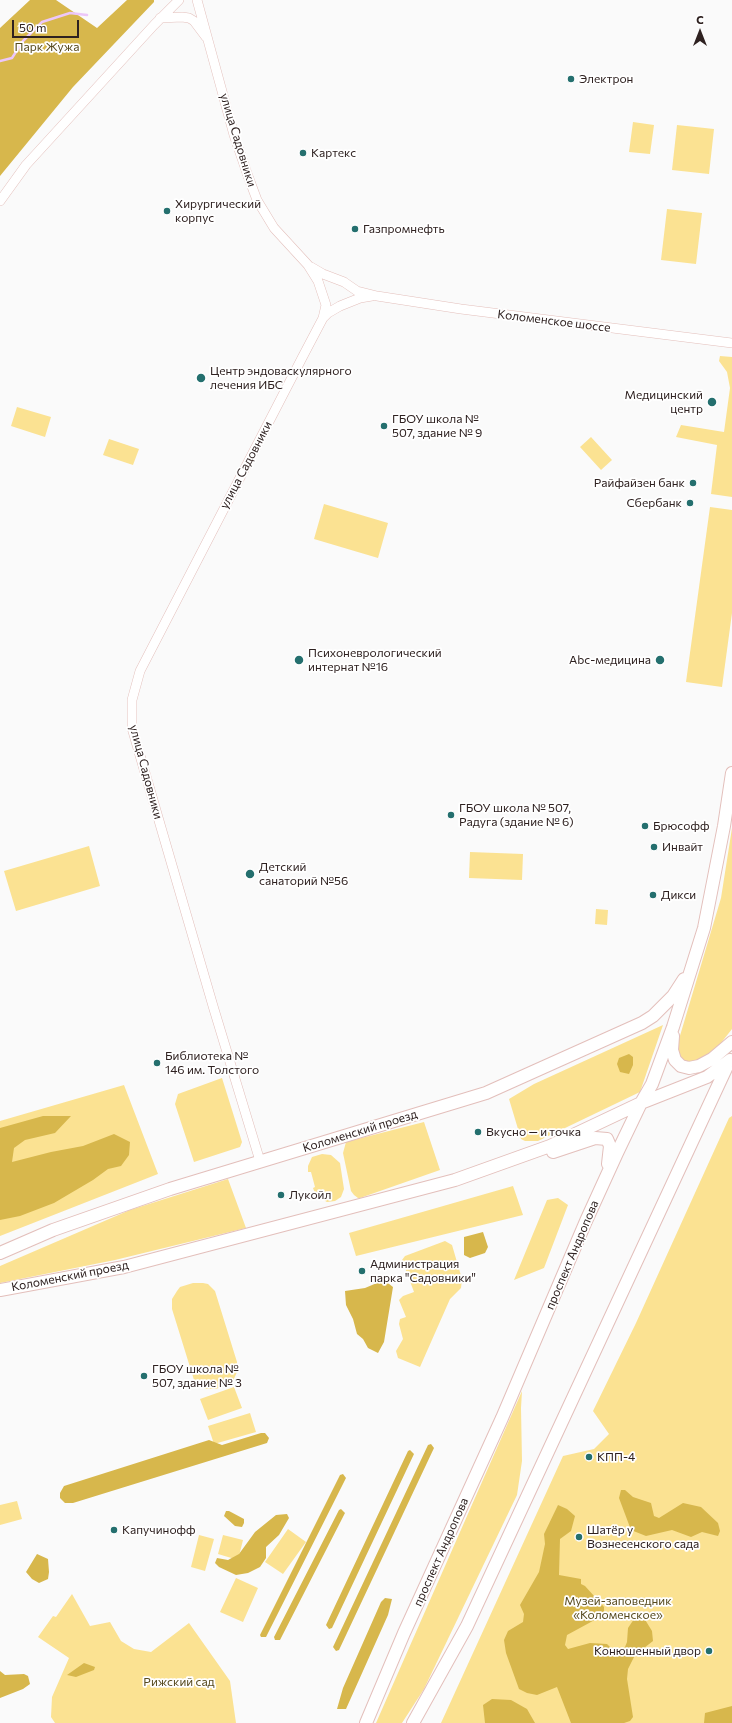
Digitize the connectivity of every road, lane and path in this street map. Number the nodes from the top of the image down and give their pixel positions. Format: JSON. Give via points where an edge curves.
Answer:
{"nodes":[{"id":1,"x":168,"y":0,"type":"edge"},
{"id":2,"x":179,"y":0,"type":"edge"},
{"id":3,"x":197,"y":0,"type":"edge"},
{"id":4,"x":160,"y":18,"type":"junction"},
{"id":5,"x":210,"y":43,"type":"junction"},
{"id":6,"x":0,"y":201,"type":"edge"},
{"id":7,"x":308,"y":265,"type":"junction"},
{"id":8,"x":336,"y":280,"type":"junction"},
{"id":9,"x":347,"y":284,"type":"junction"},
{"id":10,"x":377,"y":296,"type":"junction"},
{"id":11,"x":324,"y":297,"type":"junction"},
{"id":12,"x":342,"y":305,"type":"junction"},
{"id":13,"x":323,"y":318,"type":"junction"},
{"id":14,"x":732,"y":342,"type":"edge"},
{"id":15,"x":732,"y":773,"type":"edge"},
{"id":16,"x":693,"y":965,"type":"junction"},
{"id":17,"x":673,"y":1027,"type":"junction"},
{"id":18,"x":732,"y":1042,"type":"edge"},
{"id":19,"x":731,"y":1058,"type":"edge"},
{"id":20,"x":641,"y":1103,"type":"junction"},
{"id":21,"x":533,"y":1153,"type":"junction"},
{"id":22,"x":260,"y":1162,"type":"junction"},
{"id":23,"x":607,"y":1176,"type":"junction"},
{"id":24,"x":0,"y":1253,"type":"edge"},
{"id":25,"x":0,"y":1290,"type":"edge"},
{"id":26,"x":366,"y":1723,"type":"edge"},
{"id":27,"x":413,"y":1723,"type":"edge"}],
"edges":[{"from":1,"to":4,"type":"street"},
{"from":2,"to":4,"type":"street"},
{"from":3,"to":5,"type":"street","name":"улица Садовники"},
{"from":4,"to":5,"type":"street","via":[[189,18]]},
{"from":4,"to":6,"type":"street","via":[[26,165]]},
{"from":5,"to":7,"type":"street","name":"улица Садовники","via":[[234,135],[257,200],[274,228]]},
{"from":7,"to":8,"type":"street","name":"улица Садовники"},
{"from":7,"to":11,"type":"street","name":"улица Садовники"},
{"from":8,"to":9,"type":"street","name":"улица Садовники"},
{"from":8,"to":11,"type":"street","via":[[327,284]]},
{"from":9,"to":10,"type":"street","name":"Коломенское шоссе","via":[[357,291]]},
{"from":9,"to":12,"type":"street","via":[[350,295]]},
{"from":10,"to":12,"type":"street","name":"Коломенское шоссе","via":[[360,298]]},
{"from":10,"to":14,"type":"street","name":"Коломенское шоссе","via":[[461,309]]},
{"from":11,"to":12,"type":"street","via":[[333,306]]},
{"from":11,"to":13,"type":"street","name":"улица Садовники","via":[[326,305]]},
{"from":12,"to":13,"type":"street","name":"улица Садовники"},
{"from":13,"to":22,"type":"street","name":"улица Садовники","via":[[140,671],[132,700],[132,728]]},
{"from":15,"to":16,"type":"main road","name":"проспект Андропова","via":[[711,896]]},
{"from":16,"to":17,"type":"main road","name":"проспект Андропова"},
{"from":16,"to":22,"type":"main road","name":"Коломенский проезд","via":[[673,996],[642,1023],[486,1093]]},
{"from":17,"to":18,"type":"main road","via":[[673,1055],[678,1064],[685,1067],[693,1068],[704,1063]]},
{"from":17,"to":20,"type":"main road","name":"проспект Андропова","via":[[652,1084]]},
{"from":19,"to":20,"type":"main road","name":"Коломенский проезд","via":[[707,1077]]},
{"from":19,"to":27,"type":"main road","via":[[467,1626]]},
{"from":20,"to":21,"type":"main road","name":"Коломенский проезд"},
{"from":20,"to":23,"type":"main road","name":"проспект Андропова"},
{"from":21,"to":23,"type":"main road","via":[[543,1156],[594,1138],[607,1139],[610,1152]]},
{"from":21,"to":25,"type":"main road","name":"Коломенский проезд","via":[[455,1180],[124,1267]]},
{"from":22,"to":24,"type":"main road","name":"Коломенский проезд","via":[[170,1189],[53,1230]]},
{"from":23,"to":26,"type":"main road","name":"проспект Андропова"}]}
